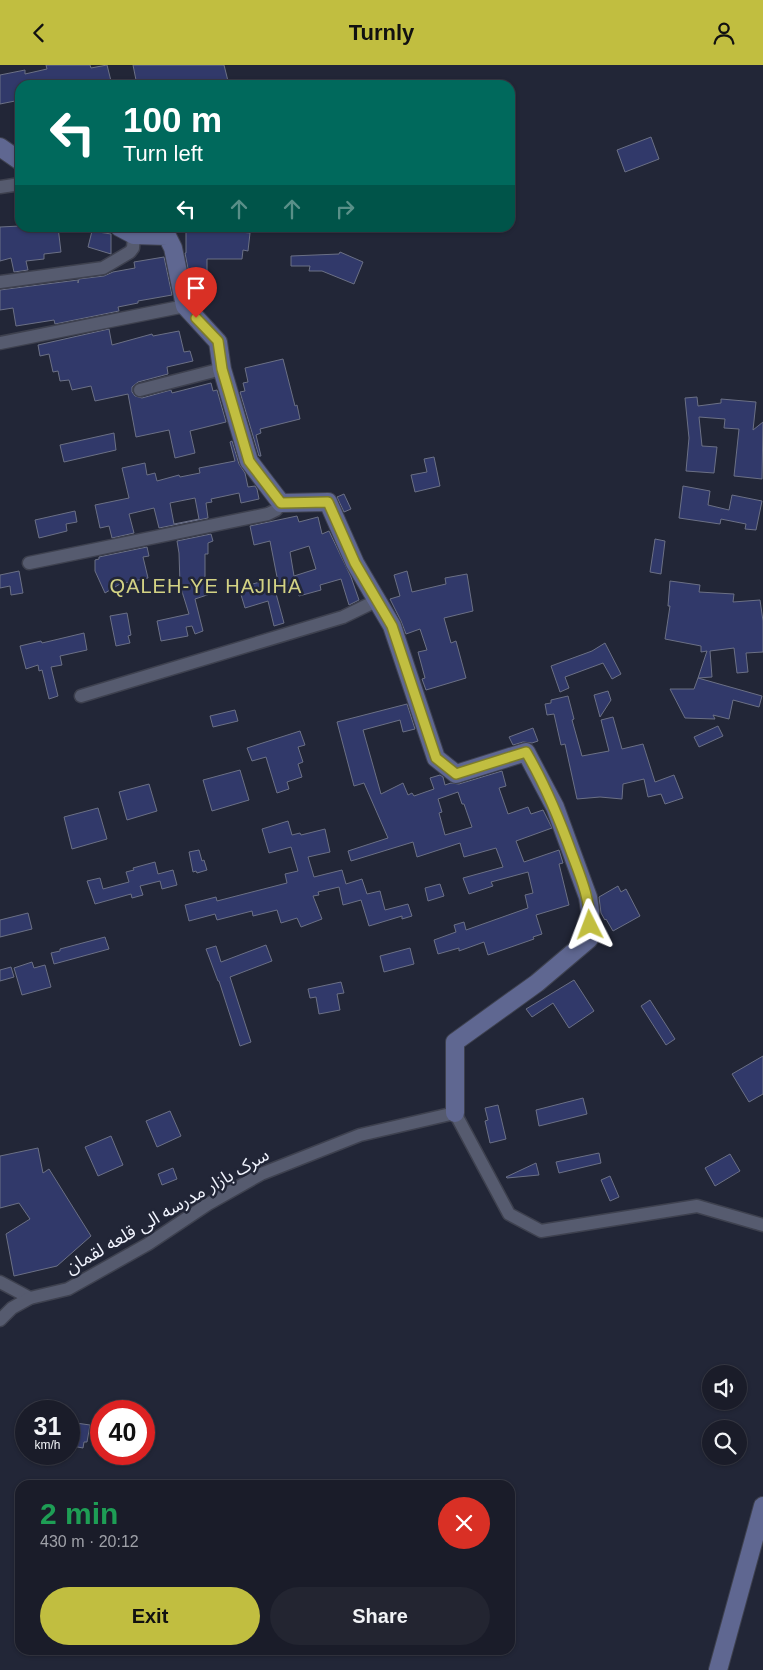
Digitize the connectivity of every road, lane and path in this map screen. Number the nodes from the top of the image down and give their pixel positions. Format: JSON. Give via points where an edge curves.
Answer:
{"nodes":[{"id":1,"x":0,"y":147,"type":"edge"},
{"id":2,"x":15,"y":158,"type":"edge"},
{"id":3,"x":15,"y":185,"type":"edge"},
{"id":4,"x":0,"y":187,"type":"edge"},
{"id":5,"x":126,"y":232,"type":"edge"},
{"id":6,"x":134,"y":232,"type":"edge"},
{"id":7,"x":0,"y":282,"type":"edge"},
{"id":8,"x":185,"y":306,"type":"junction"},
{"id":9,"x":0,"y":343,"type":"edge"},
{"id":10,"x":222,"y":369,"type":"junction"},
{"id":11,"x":140,"y":390,"type":"dead end"},
{"id":12,"x":281,"y":503,"type":"junction"},
{"id":13,"x":28,"y":563,"type":"dead end"},
{"id":14,"x":376,"y":601,"type":"junction"},
{"id":15,"x":81,"y":696,"type":"dead end"},
{"id":16,"x":455,"y":1113,"type":"junction"},
{"id":17,"x":763,"y":1225,"type":"edge"},
{"id":18,"x":0,"y":1282,"type":"edge"},
{"id":19,"x":30,"y":1298,"type":"junction"},
{"id":20,"x":0,"y":1320,"type":"edge"},
{"id":21,"x":763,"y":1506,"type":"edge"},
{"id":22,"x":718,"y":1670,"type":"edge"}],
"edges":[{"from":1,"to":2,"type":"street"},
{"from":3,"to":4,"type":"street"},
{"from":5,"to":7,"type":"street","via":[[133,248],[103,269]]},
{"from":6,"to":8,"type":"street","via":[[167,236],[173,248]]},
{"from":8,"to":9,"type":"street"},
{"from":8,"to":10,"type":"street","via":[[218,341]]},
{"from":10,"to":11,"type":"street"},
{"from":10,"to":12,"type":"street","via":[[249,461]]},
{"from":12,"to":13,"type":"street","via":[[268,514]]},
{"from":12,"to":14,"type":"street","via":[[328,502]]},
{"from":14,"to":15,"type":"street","via":[[343,617]]},
{"from":14,"to":16,"type":"street","via":[[392,626],[436,758],[456,774],[526,752],[555,807],[588,897],[589,939],[537,983],[454,1042]]},
{"from":16,"to":17,"type":"street","via":[[509,1214],[541,1231],[697,1206]]},
{"from":16,"to":19,"type":"street","name":"سرک بازار مدرسه الی قلعه لقمان","via":[[360,1135],[261,1173],[148,1244],[68,1289]]},
{"from":18,"to":19,"type":"street"},
{"from":19,"to":20,"type":"street","name":"سرک بازار مدرسه الی قلعه لقمان","via":[[12,1308]]},
{"from":21,"to":22,"type":"street"}]}
